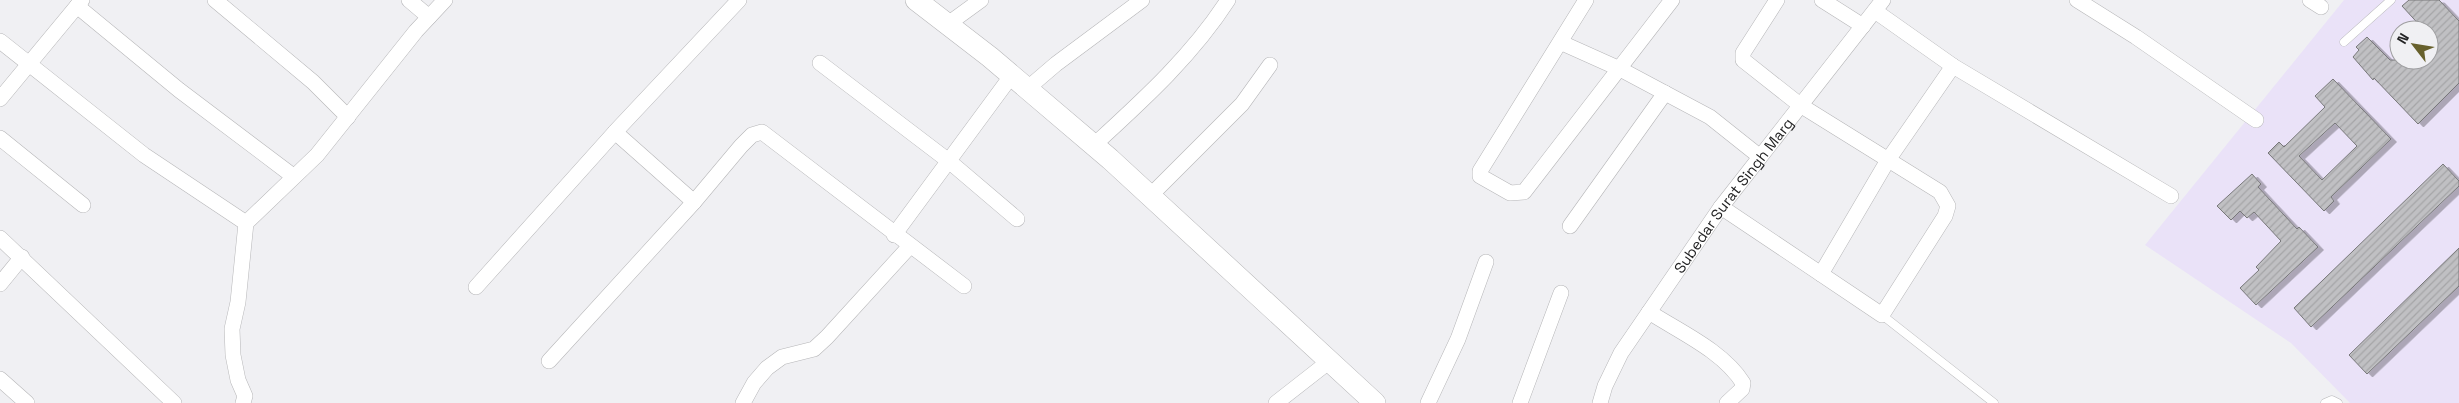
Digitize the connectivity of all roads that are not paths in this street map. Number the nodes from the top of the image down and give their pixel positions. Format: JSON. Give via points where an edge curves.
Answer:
{"nodes":[{"id":1,"x":214,"y":0,"type":"edge"},
{"id":2,"x":409,"y":0,"type":"edge"},
{"id":3,"x":445,"y":0,"type":"edge"},
{"id":4,"x":738,"y":0,"type":"edge"},
{"id":5,"x":916,"y":0,"type":"edge"},
{"id":6,"x":981,"y":0,"type":"edge"},
{"id":7,"x":1142,"y":0,"type":"edge"},
{"id":8,"x":1228,"y":0,"type":"edge"},
{"id":9,"x":1586,"y":0,"type":"edge"},
{"id":10,"x":1672,"y":0,"type":"edge"},
{"id":11,"x":1777,"y":0,"type":"edge"},
{"id":12,"x":1822,"y":0,"type":"edge"},
{"id":13,"x":2077,"y":0,"type":"edge"},
{"id":14,"x":2391,"y":0,"type":"edge"},
{"id":15,"x":79,"y":3,"type":"edge"},
{"id":16,"x":1879,"y":6,"type":"edge"},
{"id":17,"x":429,"y":17,"type":"junction"},
{"id":18,"x":948,"y":24,"type":"junction"},
{"id":19,"x":1863,"y":26,"type":"junction"},
{"id":20,"x":0,"y":41,"type":"edge"},
{"id":21,"x":2344,"y":42,"type":"dead end"},
{"id":22,"x":1562,"y":43,"type":"junction"},
{"id":23,"x":820,"y":63,"type":"dead end"},
{"id":24,"x":29,"y":64,"type":"junction"},
{"id":25,"x":1270,"y":65,"type":"dead end"},
{"id":26,"x":1954,"y":66,"type":"junction"},
{"id":27,"x":1620,"y":69,"type":"junction"},
{"id":28,"x":1020,"y":82,"type":"junction"},
{"id":29,"x":1665,"y":93,"type":"junction"},
{"id":30,"x":0,"y":99,"type":"edge"},
{"id":31,"x":1800,"y":106,"type":"junction"},
{"id":32,"x":348,"y":117,"type":"junction"},
{"id":33,"x":2256,"y":120,"type":"dead end"},
{"id":34,"x":615,"y":132,"type":"junction"},
{"id":35,"x":0,"y":138,"type":"edge"},
{"id":36,"x":1094,"y":145,"type":"junction"},
{"id":37,"x":1759,"y":156,"type":"junction"},
{"id":38,"x":1888,"y":160,"type":"junction"},
{"id":39,"x":950,"y":162,"type":"junction"},
{"id":40,"x":293,"y":176,"type":"junction"},
{"id":41,"x":1150,"y":196,"type":"junction"},
{"id":42,"x":2171,"y":196,"type":"dead end"},
{"id":43,"x":694,"y":202,"type":"junction"},
{"id":44,"x":83,"y":205,"type":"dead end"},
{"id":45,"x":1721,"y":208,"type":"junction"},
{"id":46,"x":1017,"y":219,"type":"dead end"},
{"id":47,"x":246,"y":223,"type":"junction"},
{"id":48,"x":1570,"y":226,"type":"dead end"},
{"id":49,"x":894,"y":235,"type":"junction"},
{"id":50,"x":0,"y":238,"type":"edge"},
{"id":51,"x":910,"y":246,"type":"junction"},
{"id":52,"x":22,"y":257,"type":"junction"},
{"id":53,"x":1486,"y":262,"type":"dead end"},
{"id":54,"x":1821,"y":274,"type":"junction"},
{"id":55,"x":0,"y":284,"type":"edge"},
{"id":56,"x":964,"y":286,"type":"dead end"},
{"id":57,"x":476,"y":287,"type":"dead end"},
{"id":58,"x":1561,"y":293,"type":"dead end"},
{"id":59,"x":1649,"y":312,"type":"junction"},
{"id":60,"x":1882,"y":315,"type":"junction"},
{"id":61,"x":1330,"y":360,"type":"junction"},
{"id":62,"x":549,"y":361,"type":"dead end"},
{"id":63,"x":0,"y":379,"type":"edge"},
{"id":64,"x":27,"y":403,"type":"edge"},
{"id":65,"x":174,"y":403,"type":"edge"},
{"id":66,"x":243,"y":403,"type":"edge"},
{"id":67,"x":743,"y":403,"type":"edge"},
{"id":68,"x":1276,"y":403,"type":"edge"},
{"id":69,"x":1375,"y":403,"type":"edge"},
{"id":70,"x":1428,"y":403,"type":"edge"},
{"id":71,"x":1520,"y":403,"type":"edge"},
{"id":72,"x":1600,"y":403,"type":"edge"},
{"id":73,"x":1727,"y":403,"type":"edge"},
{"id":74,"x":1994,"y":403,"type":"edge"},
{"id":75,"x":2325,"y":403,"type":"edge"},
{"id":76,"x":2338,"y":403,"type":"edge"}],
"edges":[{"from":1,"to":32,"type":"street","via":[[313,82]]},
{"from":2,"to":17,"type":"street"},
{"from":3,"to":17,"type":"street"},
{"from":4,"to":34,"type":"street"},
{"from":5,"to":18,"type":"street"},
{"from":6,"to":18,"type":"street"},
{"from":7,"to":28,"type":"street","via":[[1056,64]]},
{"from":8,"to":36,"type":"street","via":[[1216,19],[1159,86]]},
{"from":9,"to":22,"type":"street"},
{"from":10,"to":27,"type":"street"},
{"from":11,"to":31,"type":"street","via":[[1742,57]]},
{"from":12,"to":19,"type":"street"},
{"from":13,"to":33,"type":"street","via":[[2136,36]]},
{"from":14,"to":21,"type":"lane"},
{"from":15,"to":24,"type":"street"},
{"from":15,"to":40,"type":"street","via":[[179,90]]},
{"from":16,"to":19,"type":"street","name":"Subedar Surat Singh Marg"},
{"from":16,"to":26,"type":"street"},
{"from":17,"to":32,"type":"street"},
{"from":18,"to":28,"type":"street"},
{"from":19,"to":31,"type":"street","name":"Subedar Surat Singh Marg"},
{"from":20,"to":24,"type":"street"},
{"from":22,"to":27,"type":"street"},
{"from":22,"to":27,"type":"street","via":[[1480,171],[1480,176],[1510,193],[1524,192]]},
{"from":23,"to":39,"type":"street"},
{"from":24,"to":30,"type":"street"},
{"from":24,"to":47,"type":"street","via":[[144,155]]},
{"from":25,"to":41,"type":"street","via":[[1242,104]]},
{"from":26,"to":38,"type":"street"},
{"from":26,"to":42,"type":"street"},
{"from":27,"to":29,"type":"street"},
{"from":28,"to":36,"type":"street"},
{"from":28,"to":39,"type":"street"},
{"from":29,"to":37,"type":"street","via":[[1710,117]]},
{"from":29,"to":48,"type":"street"},
{"from":31,"to":37,"type":"street","name":"Subedar Surat Singh Marg"},
{"from":31,"to":38,"type":"street"},
{"from":32,"to":40,"type":"street","via":[[317,154]]},
{"from":34,"to":43,"type":"street"},
{"from":34,"to":57,"type":"street"},
{"from":35,"to":44,"type":"street"},
{"from":36,"to":41,"type":"street"},
{"from":37,"to":45,"type":"street","name":"Subedar Surat Singh Marg"},
{"from":38,"to":54,"type":"street"},
{"from":38,"to":60,"type":"street","via":[[1940,192],[1948,206],[1945,216]]},
{"from":39,"to":46,"type":"street"},
{"from":39,"to":49,"type":"street"},
{"from":40,"to":47,"type":"street"},
{"from":41,"to":61,"type":"street"},
{"from":43,"to":49,"type":"street","via":[[741,146],[752,135],[762,132]]},
{"from":43,"to":62,"type":"street"},
{"from":45,"to":54,"type":"street"},
{"from":45,"to":59,"type":"street","name":"Subedar Surat Singh Marg"},
{"from":47,"to":66,"type":"street","via":[[232,329],[236,372],[245,396]]},
{"from":49,"to":51,"type":"street"},
{"from":50,"to":52,"type":"street"},
{"from":51,"to":56,"type":"street"},
{"from":51,"to":67,"type":"street","via":[[827,337],[814,349],[782,357],[767,368]]},
{"from":52,"to":55,"type":"street"},
{"from":52,"to":65,"type":"street"},
{"from":53,"to":70,"type":"street","via":[[1458,338]]},
{"from":54,"to":60,"type":"street"},
{"from":58,"to":71,"type":"street"},
{"from":59,"to":72,"type":"street","name":"Subedar Surat Singh Marg","via":[[1620,354],[1604,386]]},
{"from":59,"to":73,"type":"street","via":[[1704,347],[1738,376],[1743,383],[1742,389]]},
{"from":60,"to":74,"type":"lane"},
{"from":61,"to":68,"type":"street"},
{"from":61,"to":69,"type":"street"},
{"from":63,"to":64,"type":"street"},
{"from":75,"to":76,"type":"lane","via":[[2332,400]]}]}
